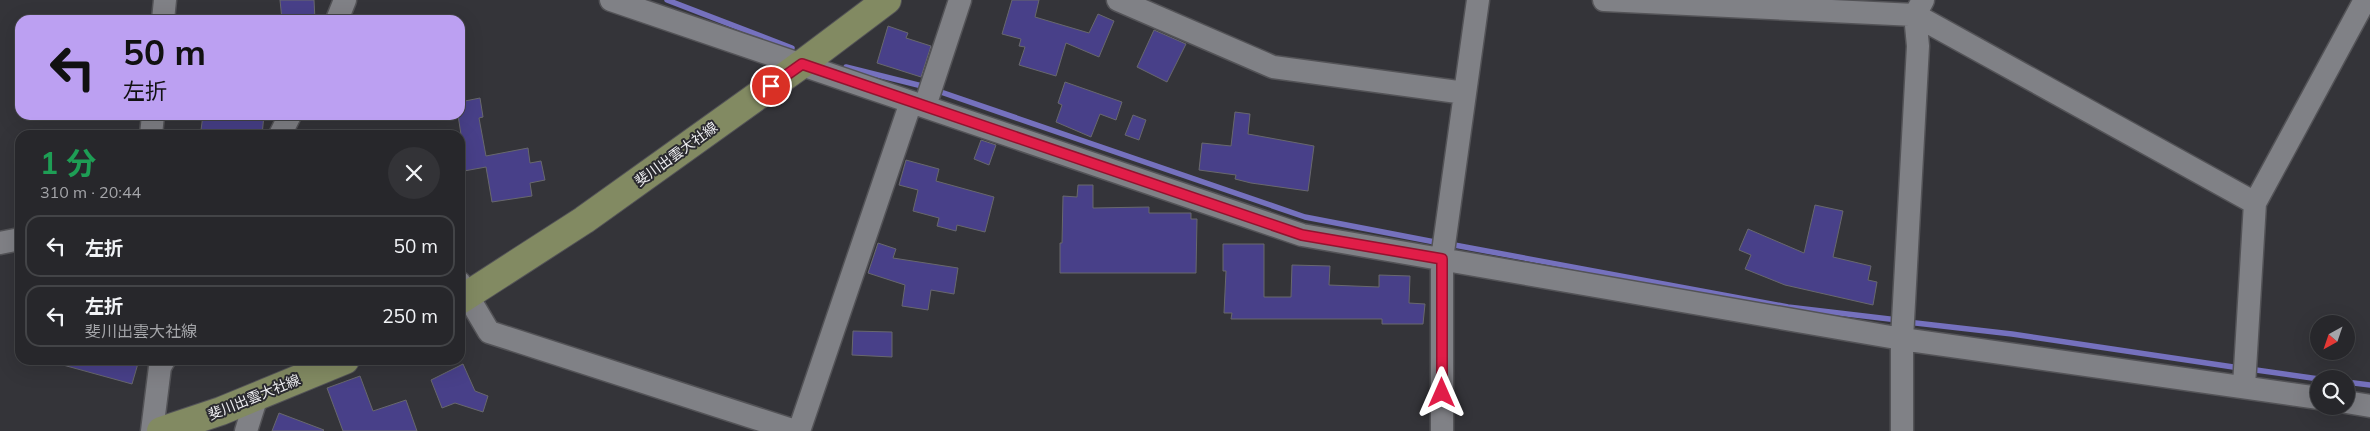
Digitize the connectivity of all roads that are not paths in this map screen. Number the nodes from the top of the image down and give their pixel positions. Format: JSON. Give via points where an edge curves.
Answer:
{"nodes":[{"id":1,"x":165,"y":0,"type":"edge"},
{"id":2,"x":345,"y":0,"type":"edge"},
{"id":3,"x":611,"y":0,"type":"edge"},
{"id":4,"x":887,"y":0,"type":"edge"},
{"id":5,"x":960,"y":0,"type":"edge"},
{"id":6,"x":1118,"y":0,"type":"edge"},
{"id":7,"x":1478,"y":0,"type":"edge"},
{"id":8,"x":1604,"y":0,"type":"edge"},
{"id":9,"x":2365,"y":0,"type":"edge"},
{"id":10,"x":1919,"y":8,"type":"edge"},
{"id":11,"x":164,"y":15,"type":"edge"},
{"id":12,"x":339,"y":15,"type":"edge"},
{"id":13,"x":802,"y":64,"type":"junction"},
{"id":14,"x":1465,"y":93,"type":"junction"},
{"id":15,"x":918,"y":104,"type":"junction"},
{"id":16,"x":2255,"y":203,"type":"junction"},
{"id":17,"x":15,"y":240,"type":"edge"},
{"id":18,"x":0,"y":243,"type":"edge"},
{"id":19,"x":1442,"y":259,"type":"junction"},
{"id":20,"x":465,"y":291,"type":"edge"},
{"id":21,"x":465,"y":297,"type":"edge"},
{"id":22,"x":1902,"y":339,"type":"junction"},
{"id":23,"x":161,"y":365,"type":"edge"},
{"id":24,"x":333,"y":365,"type":"edge"},
{"id":25,"x":2244,"y":386,"type":"junction"},
{"id":26,"x":257,"y":396,"type":"junction"},
{"id":27,"x":2310,"y":397,"type":"edge"},
{"id":28,"x":2355,"y":404,"type":"edge"},
{"id":29,"x":2370,"y":406,"type":"edge"},
{"id":30,"x":152,"y":431,"type":"edge"},
{"id":31,"x":161,"y":431,"type":"edge"},
{"id":32,"x":246,"y":431,"type":"edge"},
{"id":33,"x":797,"y":431,"type":"edge"},
{"id":34,"x":1442,"y":431,"type":"edge"},
{"id":35,"x":1902,"y":431,"type":"edge"}],
"edges":[{"from":1,"to":11,"type":"street"},
{"from":2,"to":12,"type":"street"},
{"from":3,"to":13,"type":"street"},
{"from":4,"to":13,"type":"main road","name":"斐川出雲大社線"},
{"from":5,"to":15,"type":"street"},
{"from":6,"to":14,"type":"street","via":[[1273,67]]},
{"from":7,"to":14,"type":"street"},
{"from":8,"to":10,"type":"street"},
{"from":9,"to":16,"type":"street"},
{"from":10,"to":16,"type":"street"},
{"from":10,"to":22,"type":"street"},
{"from":13,"to":15,"type":"street"},
{"from":13,"to":20,"type":"main road","name":"斐川出雲大社線","via":[[584,220]]},
{"from":14,"to":19,"type":"street"},
{"from":15,"to":19,"type":"street","via":[[1302,235]]},
{"from":15,"to":33,"type":"street"},
{"from":16,"to":25,"type":"street"},
{"from":17,"to":18,"type":"street"},
{"from":19,"to":22,"type":"street"},
{"from":19,"to":34,"type":"street"},
{"from":21,"to":33,"type":"street","via":[[489,332]]},
{"from":22,"to":25,"type":"street"},
{"from":22,"to":35,"type":"street"},
{"from":23,"to":30,"type":"street"},
{"from":24,"to":26,"type":"main road","name":"斐川出雲大社線"},
{"from":25,"to":27,"type":"street"},
{"from":26,"to":31,"type":"main road","name":"斐川出雲大社線"},
{"from":26,"to":32,"type":"street"},
{"from":28,"to":29,"type":"street"}]}
